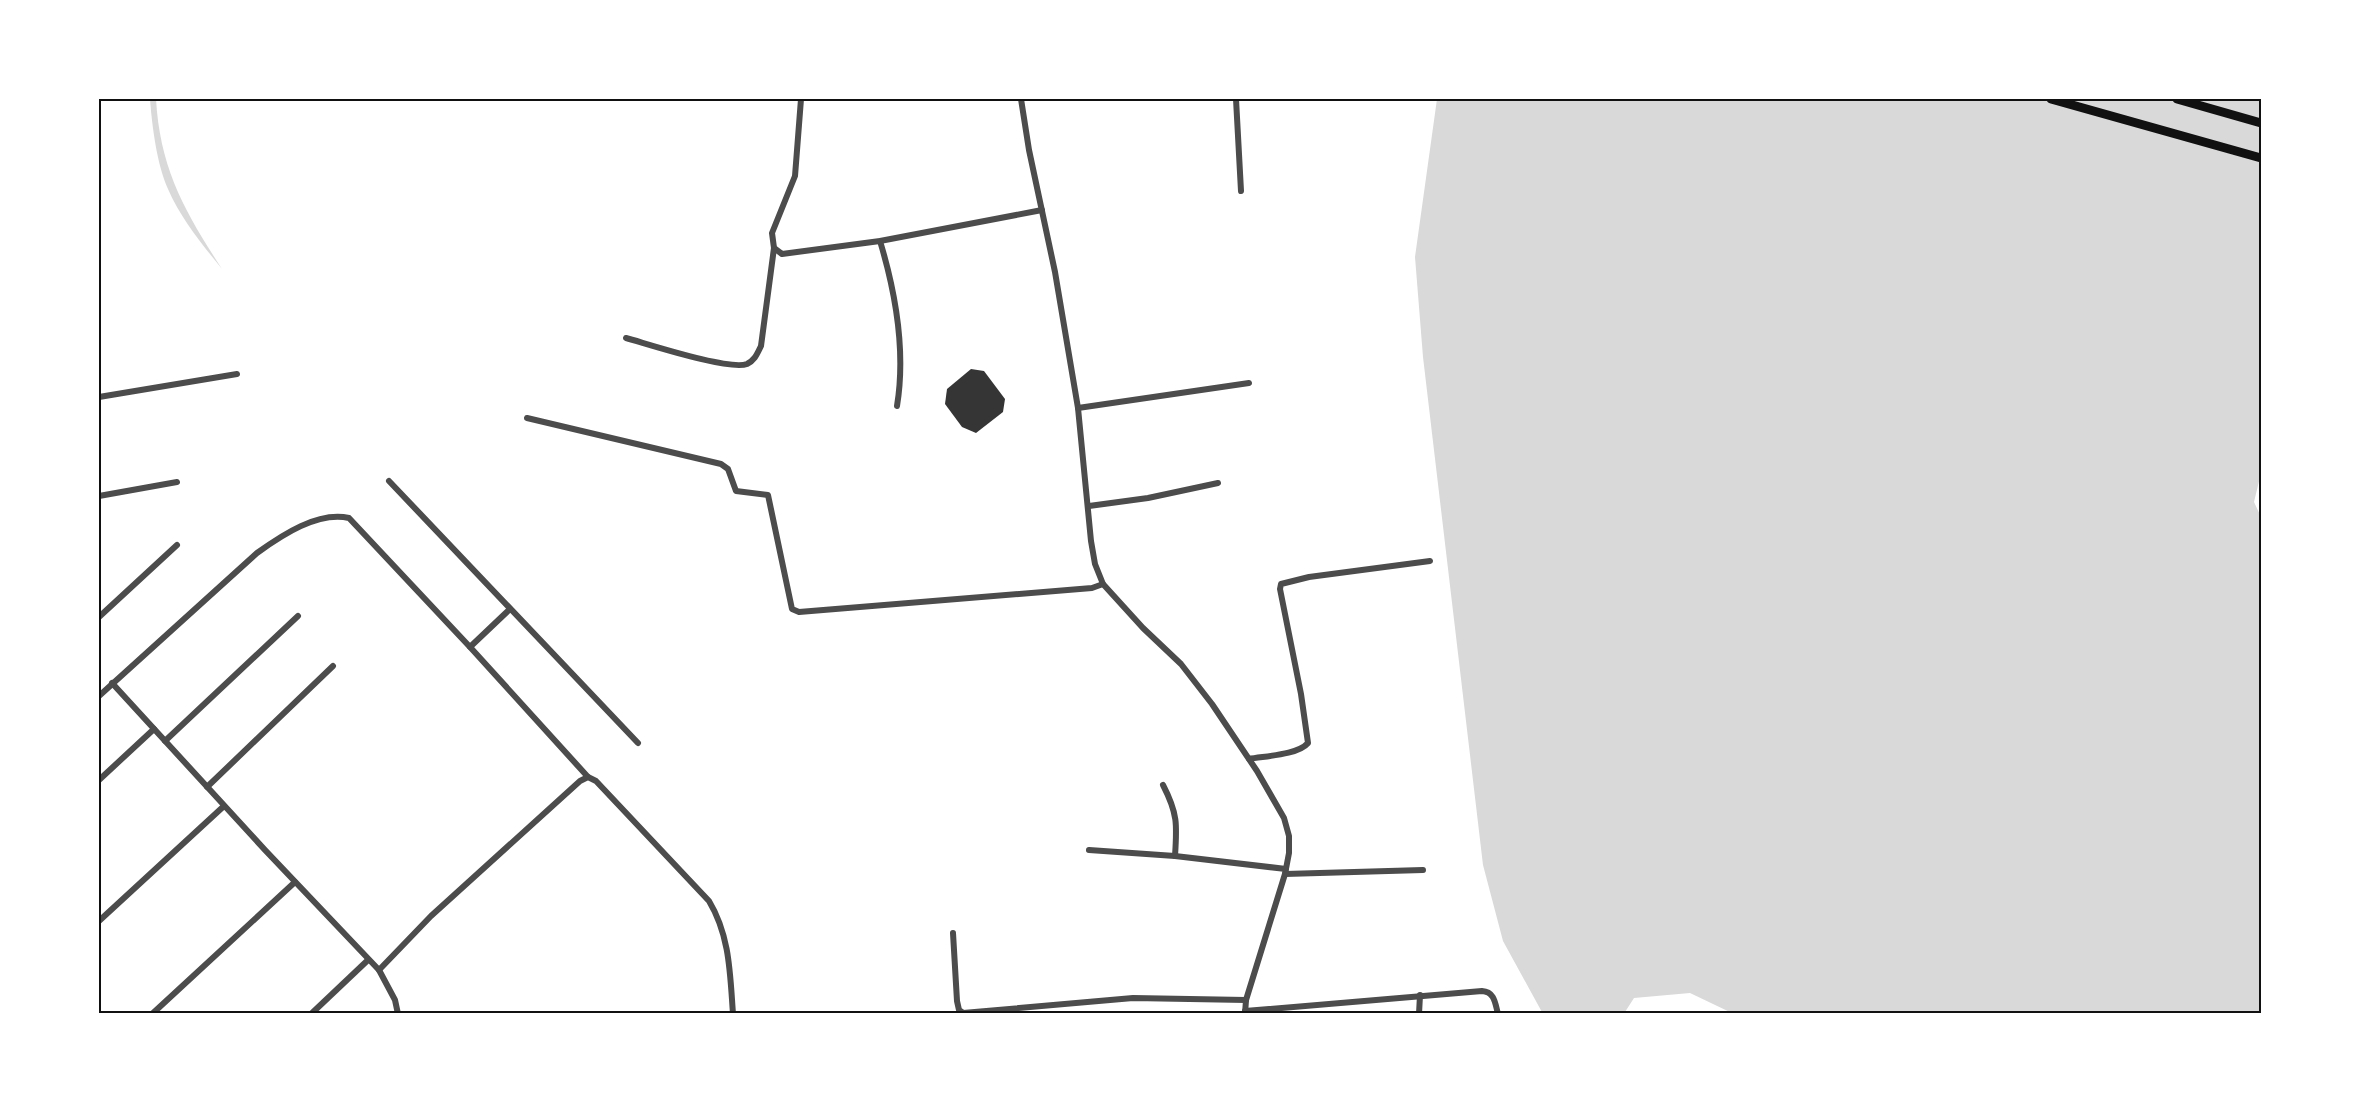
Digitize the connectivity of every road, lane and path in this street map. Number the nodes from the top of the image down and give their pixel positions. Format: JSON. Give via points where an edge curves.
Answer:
{"nodes":[{"id":1,"x":801,"y":99,"type":"edge"},
{"id":2,"x":1021,"y":99,"type":"edge"},
{"id":3,"x":1236,"y":99,"type":"edge"},
{"id":4,"x":2050,"y":99,"type":"edge"},
{"id":5,"x":2177,"y":99,"type":"edge"},
{"id":6,"x":2261,"y":123,"type":"edge"},
{"id":7,"x":2261,"y":158,"type":"edge"},
{"id":8,"x":1241,"y":191,"type":"dead end"},
{"id":9,"x":1042,"y":210,"type":"junction"},
{"id":10,"x":880,"y":241,"type":"junction"},
{"id":11,"x":774,"y":248,"type":"junction"},
{"id":12,"x":626,"y":338,"type":"dead end"},
{"id":13,"x":237,"y":374,"type":"dead end"},
{"id":14,"x":1249,"y":383,"type":"dead end"},
{"id":15,"x":99,"y":397,"type":"edge"},
{"id":16,"x":897,"y":406,"type":"dead end"},
{"id":17,"x":1078,"y":408,"type":"junction"},
{"id":18,"x":527,"y":418,"type":"dead end"},
{"id":19,"x":389,"y":481,"type":"dead end"},
{"id":20,"x":177,"y":482,"type":"dead end"},
{"id":21,"x":1218,"y":483,"type":"dead end"},
{"id":22,"x":99,"y":496,"type":"edge"},
{"id":23,"x":1089,"y":506,"type":"junction"},
{"id":24,"x":177,"y":545,"type":"dead end"},
{"id":25,"x":1430,"y":561,"type":"dead end"},
{"id":26,"x":1103,"y":584,"type":"junction"},
{"id":27,"x":510,"y":609,"type":"junction"},
{"id":28,"x":298,"y":616,"type":"dead end"},
{"id":29,"x":99,"y":617,"type":"edge"},
{"id":30,"x":470,"y":646,"type":"junction"},
{"id":31,"x":333,"y":666,"type":"dead end"},
{"id":32,"x":112,"y":683,"type":"junction"},
{"id":33,"x":99,"y":696,"type":"edge"},
{"id":34,"x":154,"y":729,"type":"junction"},
{"id":35,"x":165,"y":741,"type":"junction"},
{"id":36,"x":638,"y":743,"type":"dead end"},
{"id":37,"x":1249,"y":759,"type":"junction"},
{"id":38,"x":588,"y":777,"type":"junction"},
{"id":39,"x":99,"y":780,"type":"edge"},
{"id":40,"x":1164,"y":785,"type":"dead end"},
{"id":41,"x":207,"y":787,"type":"junction"},
{"id":42,"x":224,"y":806,"type":"junction"},
{"id":43,"x":1089,"y":850,"type":"dead end"},
{"id":44,"x":1175,"y":856,"type":"junction"},
{"id":45,"x":1423,"y":870,"type":"dead end"},
{"id":46,"x":1285,"y":871,"type":"junction"},
{"id":47,"x":295,"y":882,"type":"junction"},
{"id":48,"x":99,"y":921,"type":"edge"},
{"id":49,"x":952,"y":933,"type":"dead end"},
{"id":50,"x":368,"y":960,"type":"junction"},
{"id":51,"x":379,"y":970,"type":"junction"},
{"id":52,"x":1420,"y":995,"type":"junction"},
{"id":53,"x":1245,"y":1000,"type":"junction"},
{"id":54,"x":1245,"y":1012,"type":"edge"},
{"id":55,"x":152,"y":1014,"type":"edge"},
{"id":56,"x":311,"y":1014,"type":"edge"},
{"id":57,"x":398,"y":1014,"type":"edge"},
{"id":58,"x":734,"y":1014,"type":"edge"},
{"id":59,"x":1419,"y":1014,"type":"edge"},
{"id":60,"x":1498,"y":1014,"type":"edge"}],
"edges":[{"from":1,"to":11,"type":"street","via":[[795,176],[772,233]]},
{"from":2,"to":9,"type":"street"},
{"from":3,"to":8,"type":"street"},
{"from":4,"to":7,"type":"main road"},
{"from":5,"to":6,"type":"main road"},
{"from":9,"to":10,"type":"street"},
{"from":9,"to":17,"type":"street"},
{"from":10,"to":11,"type":"street","via":[[782,254]]},
{"from":10,"to":16,"type":"street","via":[[901,345],[902,377]]},
{"from":11,"to":12,"type":"street","via":[[761,346],[755,359],[744,365],[705,360]]},
{"from":13,"to":15,"type":"street"},
{"from":14,"to":17,"type":"street"},
{"from":17,"to":23,"type":"street"},
{"from":18,"to":26,"type":"street","via":[[721,464],[728,469],[736,491],[768,495],[792,609],[799,612],[974,599]]},
{"from":19,"to":27,"type":"street"},
{"from":20,"to":22,"type":"street"},
{"from":21,"to":23,"type":"street"},
{"from":23,"to":26,"type":"street","via":[[1095,564]]},
{"from":24,"to":29,"type":"street"},
{"from":25,"to":37,"type":"street","via":[[1281,584],[1308,743],[1295,751]]},
{"from":26,"to":37,"type":"street","via":[[1181,664]]},
{"from":27,"to":30,"type":"street"},
{"from":27,"to":36,"type":"street"},
{"from":28,"to":35,"type":"street"},
{"from":30,"to":32,"type":"street","via":[[349,518],[336,515],[276,539],[257,553]]},
{"from":30,"to":38,"type":"street"},
{"from":31,"to":41,"type":"street"},
{"from":32,"to":33,"type":"street"},
{"from":32,"to":34,"type":"street"},
{"from":34,"to":35,"type":"street"},
{"from":34,"to":39,"type":"street"},
{"from":35,"to":41,"type":"street"},
{"from":37,"to":46,"type":"street","via":[[1284,818],[1289,836]]},
{"from":38,"to":51,"type":"street","via":[[431,916]]},
{"from":38,"to":58,"type":"street","via":[[709,901],[727,946]]},
{"from":40,"to":44,"type":"street","via":[[1177,822]]},
{"from":41,"to":42,"type":"street"},
{"from":42,"to":47,"type":"street"},
{"from":42,"to":48,"type":"street"},
{"from":43,"to":44,"type":"street"},
{"from":44,"to":46,"type":"street"},
{"from":45,"to":46,"type":"street"},
{"from":46,"to":53,"type":"street"},
{"from":47,"to":50,"type":"street"},
{"from":47,"to":55,"type":"street"},
{"from":49,"to":53,"type":"street","via":[[957,1001],[963,1013],[1134,998]]},
{"from":50,"to":51,"type":"street"},
{"from":50,"to":56,"type":"street"},
{"from":51,"to":57,"type":"street"},
{"from":52,"to":54,"type":"street"},
{"from":52,"to":59,"type":"street"},
{"from":52,"to":60,"type":"street","via":[[1490,992]]},
{"from":53,"to":54,"type":"street"}]}
